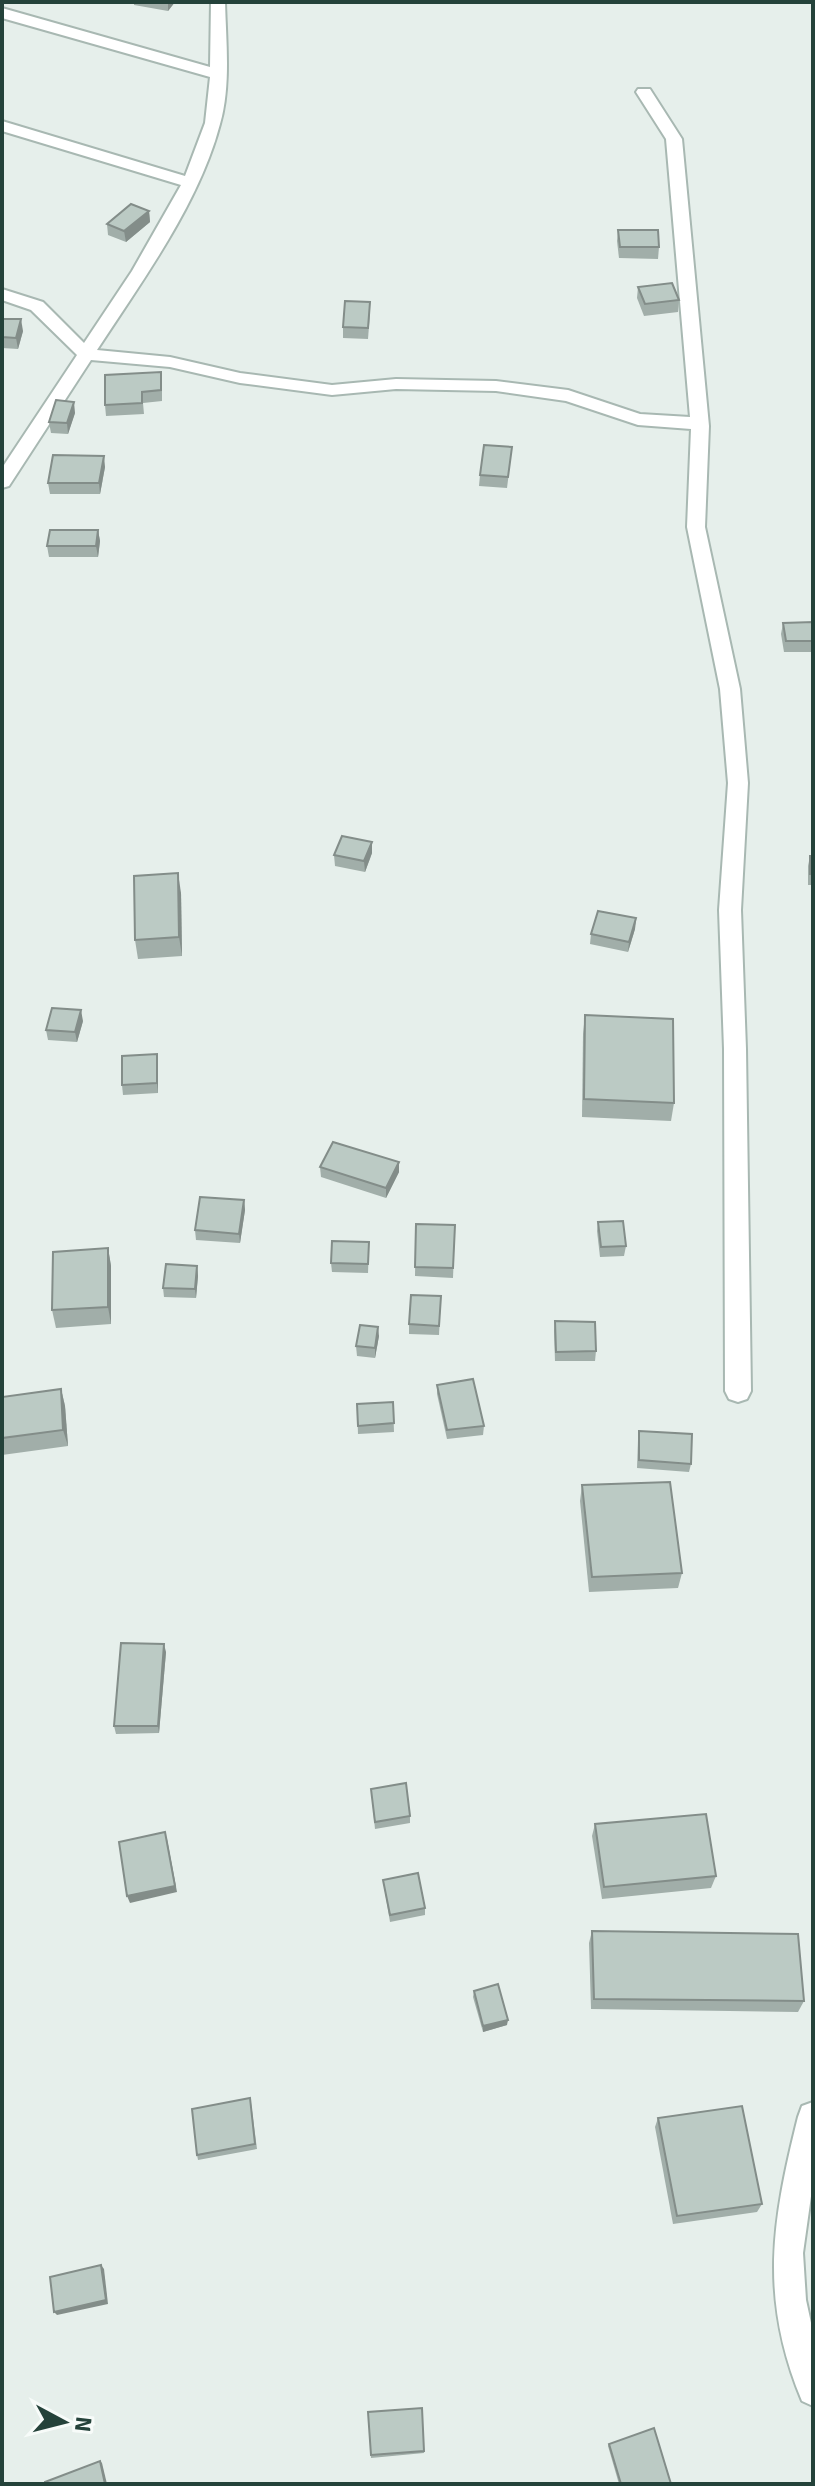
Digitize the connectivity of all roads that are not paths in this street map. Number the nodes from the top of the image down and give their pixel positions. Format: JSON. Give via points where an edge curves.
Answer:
{"nodes":[{"id":1,"x":218,"y":2,"type":"edge"},
{"id":2,"x":2,"y":13,"type":"edge"},
{"id":3,"x":218,"y":74,"type":"junction"},
{"id":4,"x":644,"y":92,"type":"dead end"},
{"id":5,"x":2,"y":126,"type":"edge"},
{"id":6,"x":190,"y":183,"type":"junction"},
{"id":7,"x":2,"y":294,"type":"edge"},
{"id":8,"x":86,"y":354,"type":"junction"},
{"id":9,"x":700,"y":426,"type":"junction"},
{"id":10,"x":2,"y":482,"type":"edge"},
{"id":11,"x":738,"y":1391,"type":"dead end"},
{"id":12,"x":813,"y":2117,"type":"edge"},
{"id":13,"x":813,"y":2390,"type":"edge"}],
"edges":[{"from":1,"to":3,"type":"street"},
{"from":2,"to":3,"type":"street"},
{"from":3,"to":6,"type":"street","via":[[213,123]]},
{"from":4,"to":9,"type":"street","via":[[674,139]]},
{"from":5,"to":6,"type":"street"},
{"from":6,"to":8,"type":"street"},
{"from":7,"to":8,"type":"street","via":[[37,306]]},
{"from":8,"to":9,"type":"street","via":[[170,362],[332,390],[396,384],[496,386],[568,396],[638,419]]},
{"from":8,"to":10,"type":"street"},
{"from":9,"to":11,"type":"street","via":[[696,527],[730,689],[738,783],[730,910]]},
{"from":12,"to":13,"type":"street","via":[[790,2207],[786,2258],[790,2303]]}]}
